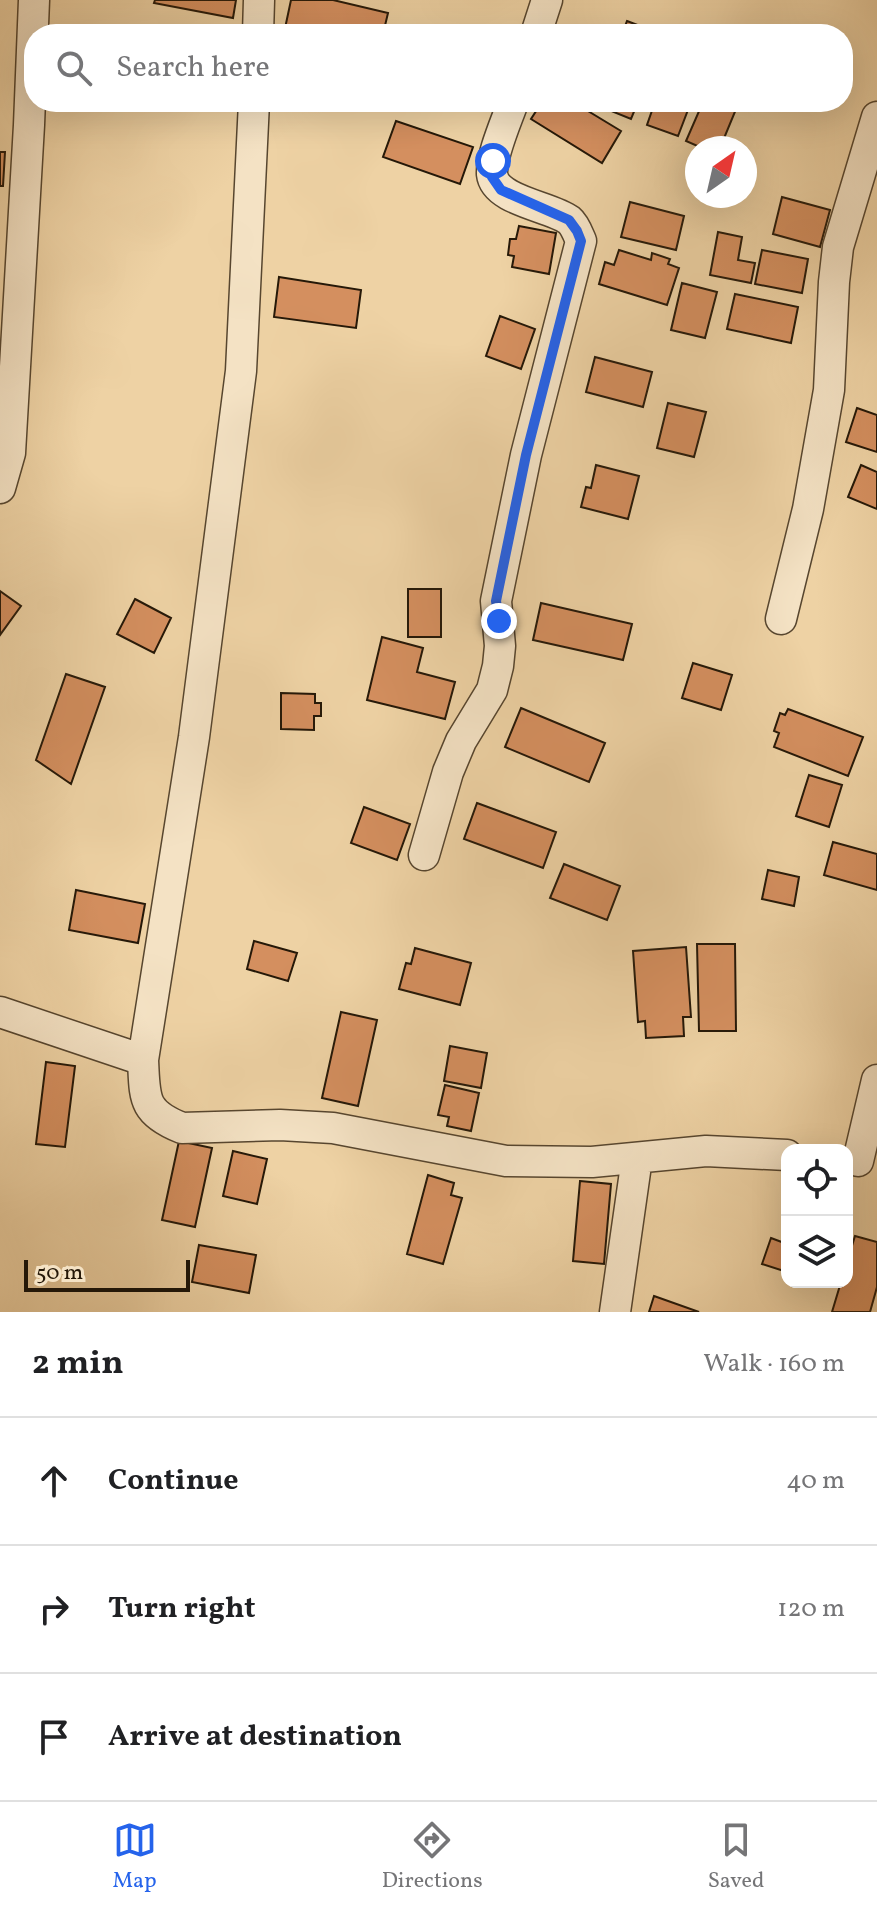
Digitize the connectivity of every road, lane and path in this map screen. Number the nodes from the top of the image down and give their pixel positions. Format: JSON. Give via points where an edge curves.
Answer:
{"nodes":[{"id":1,"x":34,"y":0,"type":"edge"},
{"id":2,"x":259,"y":0,"type":"edge"},
{"id":3,"x":547,"y":0,"type":"edge"},
{"id":4,"x":33,"y":24,"type":"edge"},
{"id":5,"x":258,"y":24,"type":"edge"},
{"id":6,"x":539,"y":24,"type":"edge"},
{"id":7,"x":29,"y":112,"type":"edge"},
{"id":8,"x":254,"y":112,"type":"edge"},
{"id":9,"x":510,"y":112,"type":"edge"},
{"id":10,"x":877,"y":117,"type":"edge"},
{"id":11,"x":0,"y":488,"type":"edge"},
{"id":12,"x":781,"y":619,"type":"dead end"},
{"id":13,"x":424,"y":855,"type":"dead end"},
{"id":14,"x":0,"y":1012,"type":"edge"},
{"id":15,"x":143,"y":1060,"type":"junction"},
{"id":16,"x":877,"y":1080,"type":"edge"},
{"id":17,"x":781,"y":1155,"type":"edge"},
{"id":18,"x":637,"y":1158,"type":"junction"},
{"id":19,"x":861,"y":1162,"type":"edge"},
{"id":20,"x":615,"y":1312,"type":"edge"}],
"edges":[{"from":1,"to":4,"type":"street"},
{"from":2,"to":5,"type":"street"},
{"from":3,"to":6,"type":"street"},
{"from":7,"to":11,"type":"street","via":[[10,453]]},
{"from":8,"to":15,"type":"street","via":[[241,371],[194,737]]},
{"from":9,"to":13,"type":"street","via":[[492,177],[501,190],[569,220],[581,241],[526,455],[496,601],[500,646],[492,690],[448,772]]},
{"from":10,"to":12,"type":"street","via":[[838,247],[829,390]]},
{"from":14,"to":15,"type":"street"},
{"from":15,"to":18,"type":"street","via":[[144,1096],[166,1122],[182,1128],[333,1128],[506,1161]]},
{"from":16,"to":19,"type":"street"},
{"from":17,"to":18,"type":"street","via":[[706,1151]]},
{"from":18,"to":20,"type":"street"}]}
